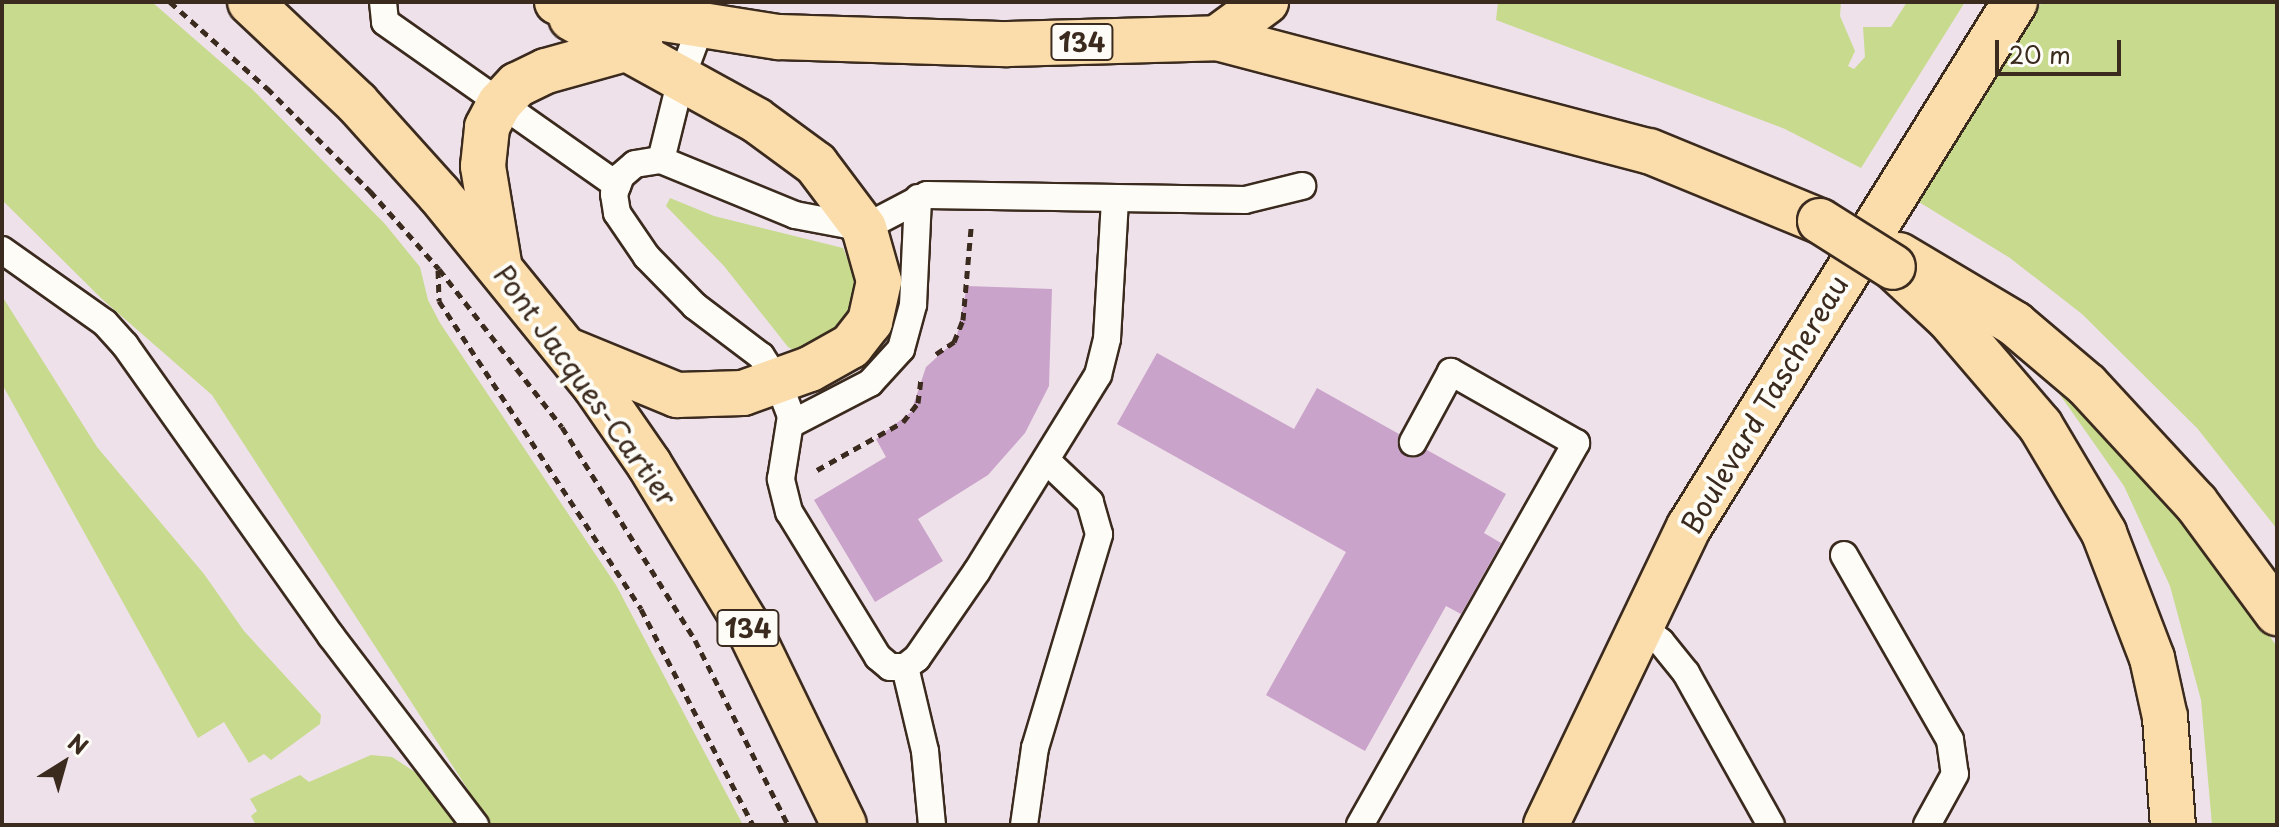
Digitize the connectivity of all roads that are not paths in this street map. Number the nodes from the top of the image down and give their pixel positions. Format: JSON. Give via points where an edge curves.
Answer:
{"nodes":[{"id":1,"x":250,"y":2,"type":"edge"},
{"id":2,"x":383,"y":2,"type":"edge"},
{"id":3,"x":541,"y":2,"type":"edge"},
{"id":4,"x":557,"y":2,"type":"edge"},
{"id":5,"x":1266,"y":2,"type":"edge"},
{"id":6,"x":2015,"y":2,"type":"edge"},
{"id":7,"x":700,"y":28,"type":"junction"},
{"id":8,"x":1217,"y":38,"type":"junction"},
{"id":9,"x":626,"y":49,"type":"junction"},
{"id":10,"x":681,"y":79,"type":"junction"},
{"id":11,"x":500,"y":103,"type":"junction"},
{"id":12,"x":661,"y":160,"type":"junction"},
{"id":13,"x":617,"y":185,"type":"junction"},
{"id":14,"x":1302,"y":186,"type":"dead end"},
{"id":15,"x":918,"y":198,"type":"junction"},
{"id":16,"x":1115,"y":200,"type":"junction"},
{"id":17,"x":864,"y":228,"type":"junction"},
{"id":18,"x":2,"y":250,"type":"edge"},
{"id":19,"x":1896,"y":261,"type":"junction"},
{"id":20,"x":499,"y":264,"type":"junction"},
{"id":21,"x":568,"y":350,"type":"junction"},
{"id":22,"x":778,"y":382,"type":"junction"},
{"id":23,"x":791,"y":424,"type":"junction"},
{"id":24,"x":1413,"y":442,"type":"dead end"},
{"id":25,"x":1047,"y":461,"type":"junction"},
{"id":26,"x":1844,"y":555,"type":"dead end"},
{"id":27,"x":2277,"y":613,"type":"edge"},
{"id":28,"x":1638,"y":624,"type":"junction"},
{"id":29,"x":905,"y":667,"type":"junction"},
{"id":30,"x":475,"y":825,"type":"edge"},
{"id":31,"x":844,"y":825,"type":"edge"},
{"id":32,"x":932,"y":825,"type":"edge"},
{"id":33,"x":1024,"y":825,"type":"edge"},
{"id":34,"x":1360,"y":825,"type":"edge"},
{"id":35,"x":1546,"y":825,"type":"edge"},
{"id":36,"x":1771,"y":825,"type":"edge"},
{"id":37,"x":1927,"y":825,"type":"edge"},
{"id":38,"x":2173,"y":825,"type":"edge"}],
"edges":[{"from":1,"to":20,"type":"main road","name":"Pont Jacques-Cartier","number":"134","via":[[357,103]]},
{"from":2,"to":11,"type":"lane","via":[[385,22]]},
{"from":3,"to":9,"type":"main road"},
{"from":4,"to":7,"type":"main road","number":"134"},
{"from":5,"to":8,"type":"main road"},
{"from":6,"to":28,"type":"main road","name":"Boulevard Taschereau","via":[[1780,374]]},
{"from":7,"to":8,"type":"main road","number":"134","via":[[779,37],[1008,44]]},
{"from":7,"to":9,"type":"main road"},
{"from":7,"to":10,"type":"lane"},
{"from":8,"to":19,"type":"main road","bridge":true,"via":[[1649,151],[1820,221]]},
{"from":9,"to":10,"type":"main road"},
{"from":9,"to":11,"type":"main road","via":[[538,74]]},
{"from":10,"to":12,"type":"lane"},
{"from":10,"to":17,"type":"main road","via":[[798,149],[829,178]]},
{"from":11,"to":13,"type":"lane"},
{"from":11,"to":20,"type":"main road","via":[[487,127],[483,166]]},
{"from":12,"to":13,"type":"lane","via":[[635,164]]},
{"from":12,"to":17,"type":"lane","via":[[795,215]]},
{"from":13,"to":22,"type":"lane","via":[[617,213],[647,257],[695,306],[761,356]]},
{"from":14,"to":16,"type":"lane","via":[[1245,200]]},
{"from":15,"to":16,"type":"lane"},
{"from":15,"to":17,"type":"lane"},
{"from":15,"to":23,"type":"lane","via":[[913,305],[901,349],[870,383]]},
{"from":16,"to":25,"type":"lane","via":[[1102,362]]},
{"from":17,"to":22,"type":"main road","via":[[879,281],[870,322],[841,355]]},
{"from":18,"to":30,"type":"lane","via":[[105,323],[125,345],[331,636]]},
{"from":19,"to":27,"type":"main road","via":[[2015,324],[2087,385],[2188,493]]},
{"from":19,"to":38,"type":"main road","via":[[2040,425],[2098,520],[2132,594],[2152,658],[2165,717]]},
{"from":20,"to":21,"type":"main road","name":"Pont Jacques-Cartier","number":"134"},
{"from":21,"to":22,"type":"main road","via":[[689,397],[743,393]]},
{"from":21,"to":31,"type":"main road","name":"Pont Jacques-Cartier","number":"134","via":[[649,464],[747,625]]},
{"from":22,"to":23,"type":"lane"},
{"from":23,"to":29,"type":"lane","via":[[781,487],[789,512],[878,657],[890,667]]},
{"from":24,"to":34,"type":"lane","via":[[1451,372],[1576,443]]},
{"from":25,"to":29,"type":"lane","via":[[977,571],[917,658]]},
{"from":25,"to":33,"type":"lane","via":[[1090,502],[1099,534],[1035,748]]},
{"from":26,"to":37,"type":"lane","via":[[1950,740],[1955,774]]},
{"from":28,"to":35,"type":"main road","name":"Boulevard Taschereau"},
{"from":28,"to":36,"type":"lane","via":[[1686,673]]},
{"from":29,"to":32,"type":"lane","via":[[925,751]]}]}
